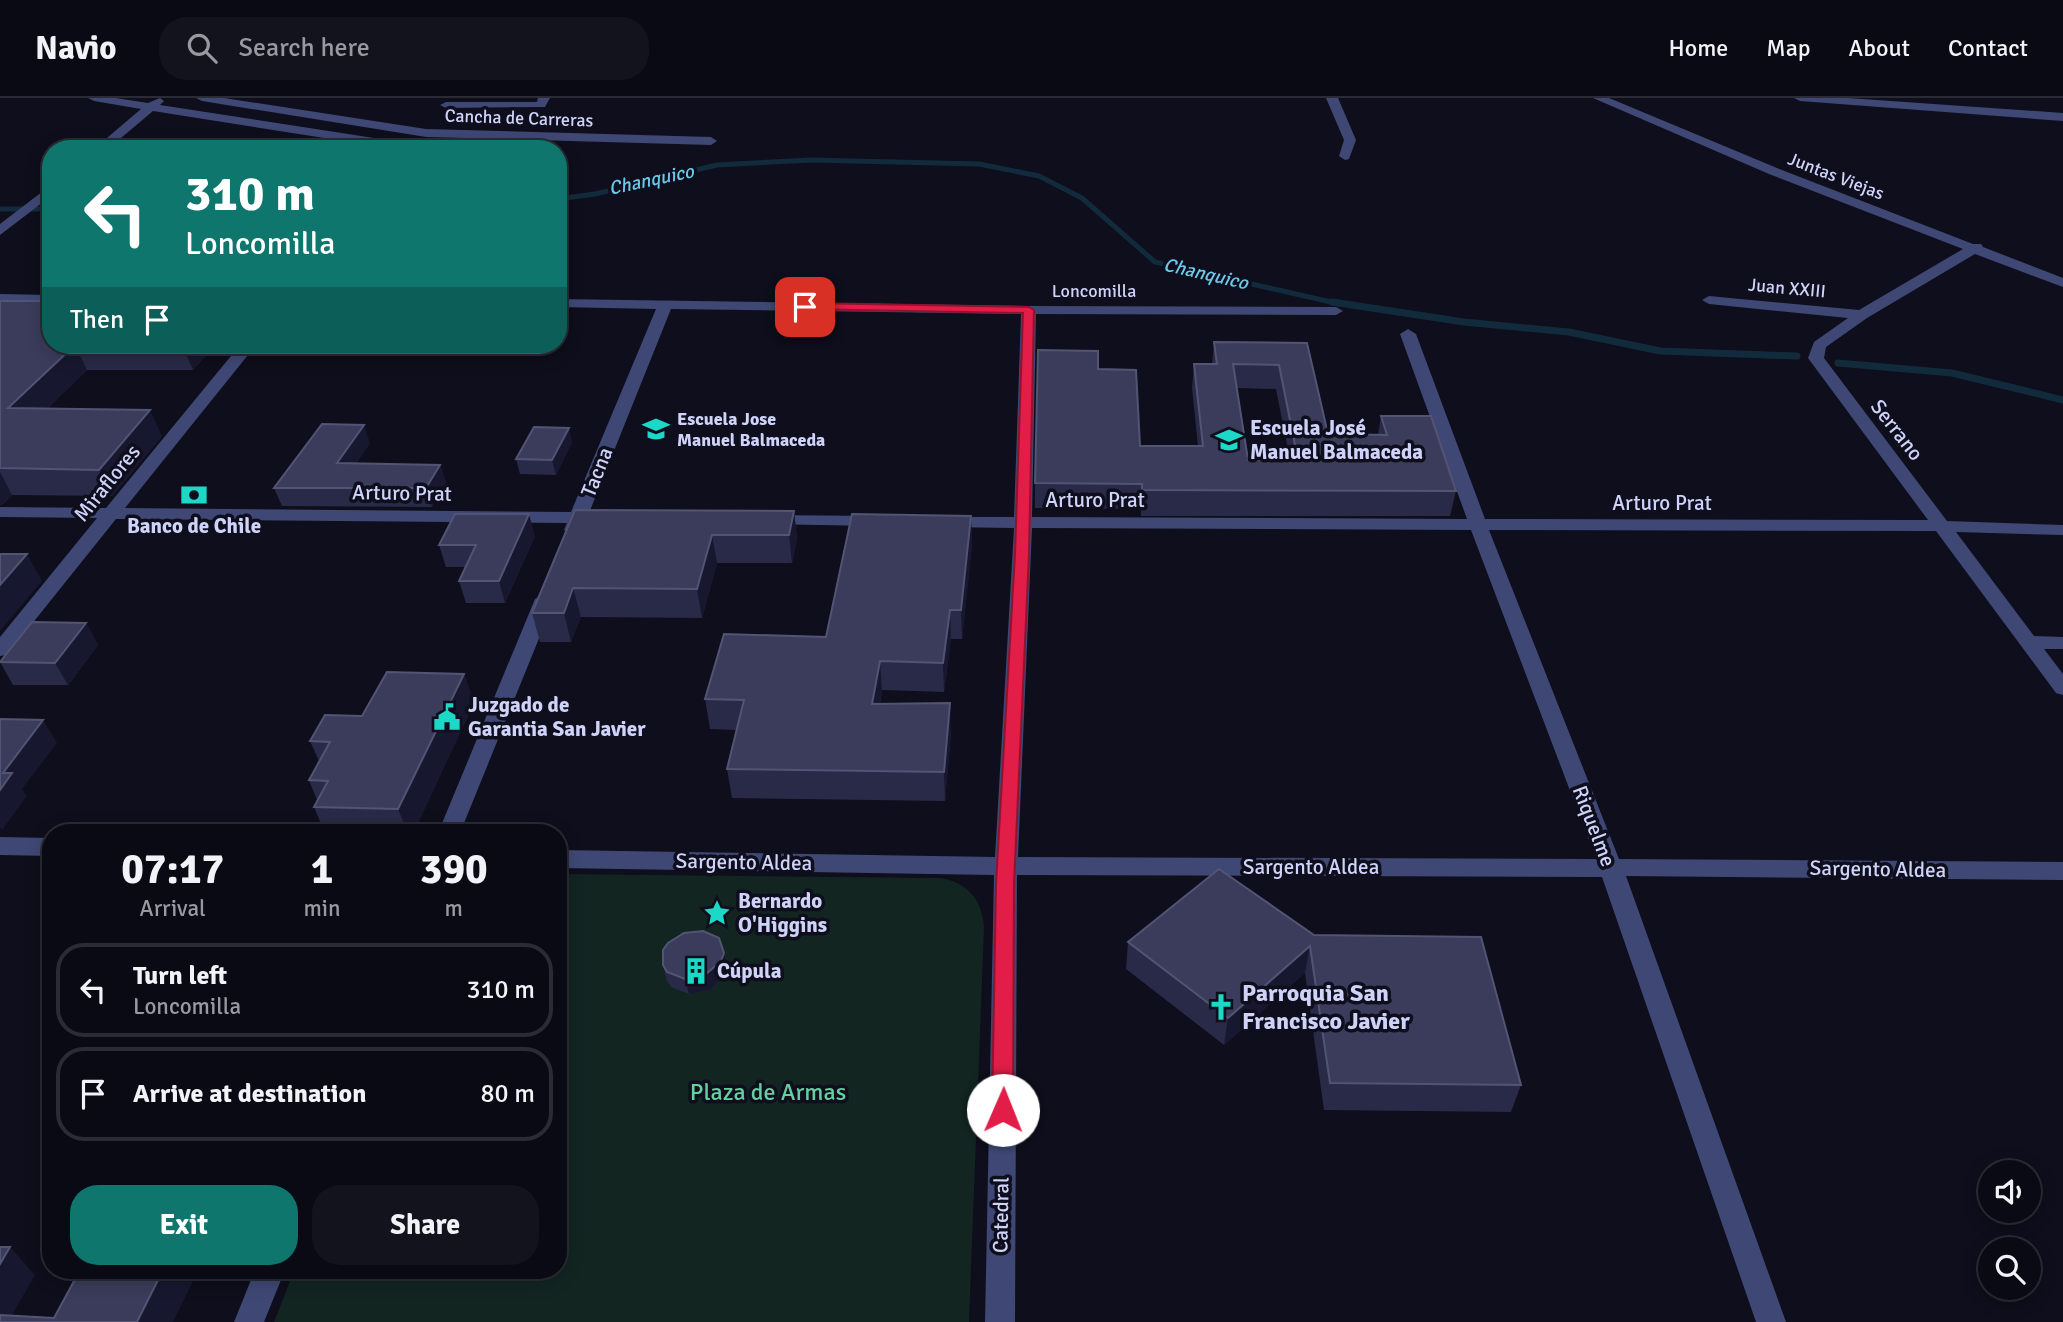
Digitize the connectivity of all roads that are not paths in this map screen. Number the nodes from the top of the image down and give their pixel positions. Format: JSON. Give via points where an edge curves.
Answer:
{"nodes":[{"id":1,"x":94,"y":98,"type":"edge"},
{"id":2,"x":162,"y":98,"type":"edge"},
{"id":3,"x":202,"y":98,"type":"edge"},
{"id":4,"x":1332,"y":98,"type":"edge"},
{"id":5,"x":1599,"y":98,"type":"edge"},
{"id":6,"x":1800,"y":98,"type":"edge"},
{"id":7,"x":542,"y":102,"type":"edge"},
{"id":8,"x":150,"y":103,"type":"edge"},
{"id":9,"x":439,"y":115,"type":"edge"},
{"id":10,"x":2063,"y":117,"type":"edge"},
{"id":11,"x":110,"y":140,"type":"edge"},
{"id":12,"x":366,"y":140,"type":"edge"},
{"id":13,"x":419,"y":140,"type":"edge"},
{"id":14,"x":711,"y":141,"type":"dead end"},
{"id":15,"x":1345,"y":156,"type":"dead end"},
{"id":16,"x":42,"y":196,"type":"edge"},
{"id":17,"x":0,"y":231,"type":"edge"},
{"id":18,"x":1976,"y":247,"type":"junction"},
{"id":19,"x":2063,"y":283,"type":"edge"},
{"id":20,"x":0,"y":298,"type":"edge"},
{"id":21,"x":42,"y":299,"type":"edge"},
{"id":22,"x":1709,"y":300,"type":"dead end"},
{"id":23,"x":567,"y":303,"type":"edge"},
{"id":24,"x":665,"y":305,"type":"junction"},
{"id":25,"x":1029,"y":310,"type":"junction"},
{"id":26,"x":1336,"y":310,"type":"dead end"},
{"id":27,"x":1862,"y":315,"type":"junction"},
{"id":28,"x":1408,"y":334,"type":"dead end"},
{"id":29,"x":241,"y":354,"type":"edge"},
{"id":30,"x":0,"y":512,"type":"edge"},
{"id":31,"x":111,"y":513,"type":"junction"},
{"id":32,"x":578,"y":518,"type":"junction"},
{"id":33,"x":618,"y":519,"type":"edge"},
{"id":34,"x":754,"y":520,"type":"edge"},
{"id":35,"x":890,"y":521,"type":"edge"},
{"id":36,"x":930,"y":522,"type":"edge"},
{"id":37,"x":1023,"y":523,"type":"junction"},
{"id":38,"x":1478,"y":525,"type":"junction"},
{"id":39,"x":1943,"y":526,"type":"junction"},
{"id":40,"x":2063,"y":530,"type":"edge"},
{"id":41,"x":566,"y":546,"type":"edge"},
{"id":42,"x":550,"y":585,"type":"edge"},
{"id":43,"x":2029,"y":642,"type":"junction"},
{"id":44,"x":2063,"y":643,"type":"edge"},
{"id":45,"x":0,"y":650,"type":"edge"},
{"id":46,"x":2063,"y":688,"type":"edge"},
{"id":47,"x":453,"y":824,"type":"edge"},
{"id":48,"x":0,"y":846,"type":"edge"},
{"id":49,"x":42,"y":848,"type":"edge"},
{"id":50,"x":567,"y":859,"type":"edge"},
{"id":51,"x":1008,"y":865,"type":"junction"},
{"id":52,"x":1611,"y":868,"type":"junction"},
{"id":53,"x":2063,"y":871,"type":"edge"},
{"id":54,"x":266,"y":1279,"type":"edge"},
{"id":55,"x":249,"y":1322,"type":"edge"},
{"id":56,"x":1000,"y":1322,"type":"edge"},
{"id":57,"x":1771,"y":1322,"type":"edge"}],
"edges":[{"from":1,"to":8,"type":"street"},
{"from":2,"to":8,"type":"street"},
{"from":3,"to":9,"type":"street","name":"Cancha de Carreras"},
{"from":4,"to":15,"type":"street","via":[[1350,141]]},
{"from":5,"to":18,"type":"street","name":"Juntas Viejas","via":[[1773,171]]},
{"from":6,"to":10,"type":"street"},
{"from":7,"to":9,"type":"street"},
{"from":8,"to":11,"type":"street"},
{"from":8,"to":12,"type":"street"},
{"from":9,"to":13,"type":"street"},
{"from":9,"to":14,"type":"street","name":"Cancha de Carreras"},
{"from":16,"to":17,"type":"street"},
{"from":18,"to":19,"type":"street","name":"Juntas Viejas"},
{"from":18,"to":27,"type":"street","name":"Serrano"},
{"from":20,"to":21,"type":"street"},
{"from":22,"to":27,"type":"street","name":"Juan XXIII"},
{"from":23,"to":24,"type":"street","name":"Loncomilla"},
{"from":24,"to":25,"type":"street","name":"Loncomilla"},
{"from":24,"to":32,"type":"street","name":"Tacna"},
{"from":25,"to":26,"type":"street","name":"Loncomilla"},
{"from":25,"to":37,"type":"street","name":"Catedral"},
{"from":27,"to":39,"type":"street","name":"Serrano","via":[[1819,345],[1816,358]]},
{"from":28,"to":38,"type":"street","name":"Riquelme"},
{"from":29,"to":31,"type":"street","name":"Miraflores"},
{"from":30,"to":31,"type":"street","name":"Arturo Prat"},
{"from":31,"to":32,"type":"street","name":"Arturo Prat"},
{"from":31,"to":45,"type":"street","name":"Miraflores"},
{"from":32,"to":33,"type":"street","name":"Arturo Prat"},
{"from":32,"to":41,"type":"street","name":"Tacna"},
{"from":34,"to":35,"type":"street"},
{"from":36,"to":37,"type":"street","name":"Arturo Prat"},
{"from":37,"to":38,"type":"street","name":"Arturo Prat"},
{"from":37,"to":51,"type":"street","name":"Catedral"},
{"from":38,"to":39,"type":"street","name":"Arturo Prat"},
{"from":38,"to":52,"type":"street","name":"Riquelme"},
{"from":39,"to":40,"type":"street","name":"Arturo Prat"},
{"from":39,"to":43,"type":"street","name":"Serrano"},
{"from":42,"to":47,"type":"street"},
{"from":43,"to":44,"type":"street"},
{"from":43,"to":46,"type":"street","name":"Serrano"},
{"from":48,"to":49,"type":"street"},
{"from":50,"to":51,"type":"street","name":"Sargento Aldea"},
{"from":51,"to":52,"type":"street","name":"Sargento Aldea"},
{"from":51,"to":56,"type":"street","name":"Catedral"},
{"from":52,"to":53,"type":"street","name":"Sargento Aldea"},
{"from":52,"to":57,"type":"street","name":"Riquelme"},
{"from":54,"to":55,"type":"street"}]}
